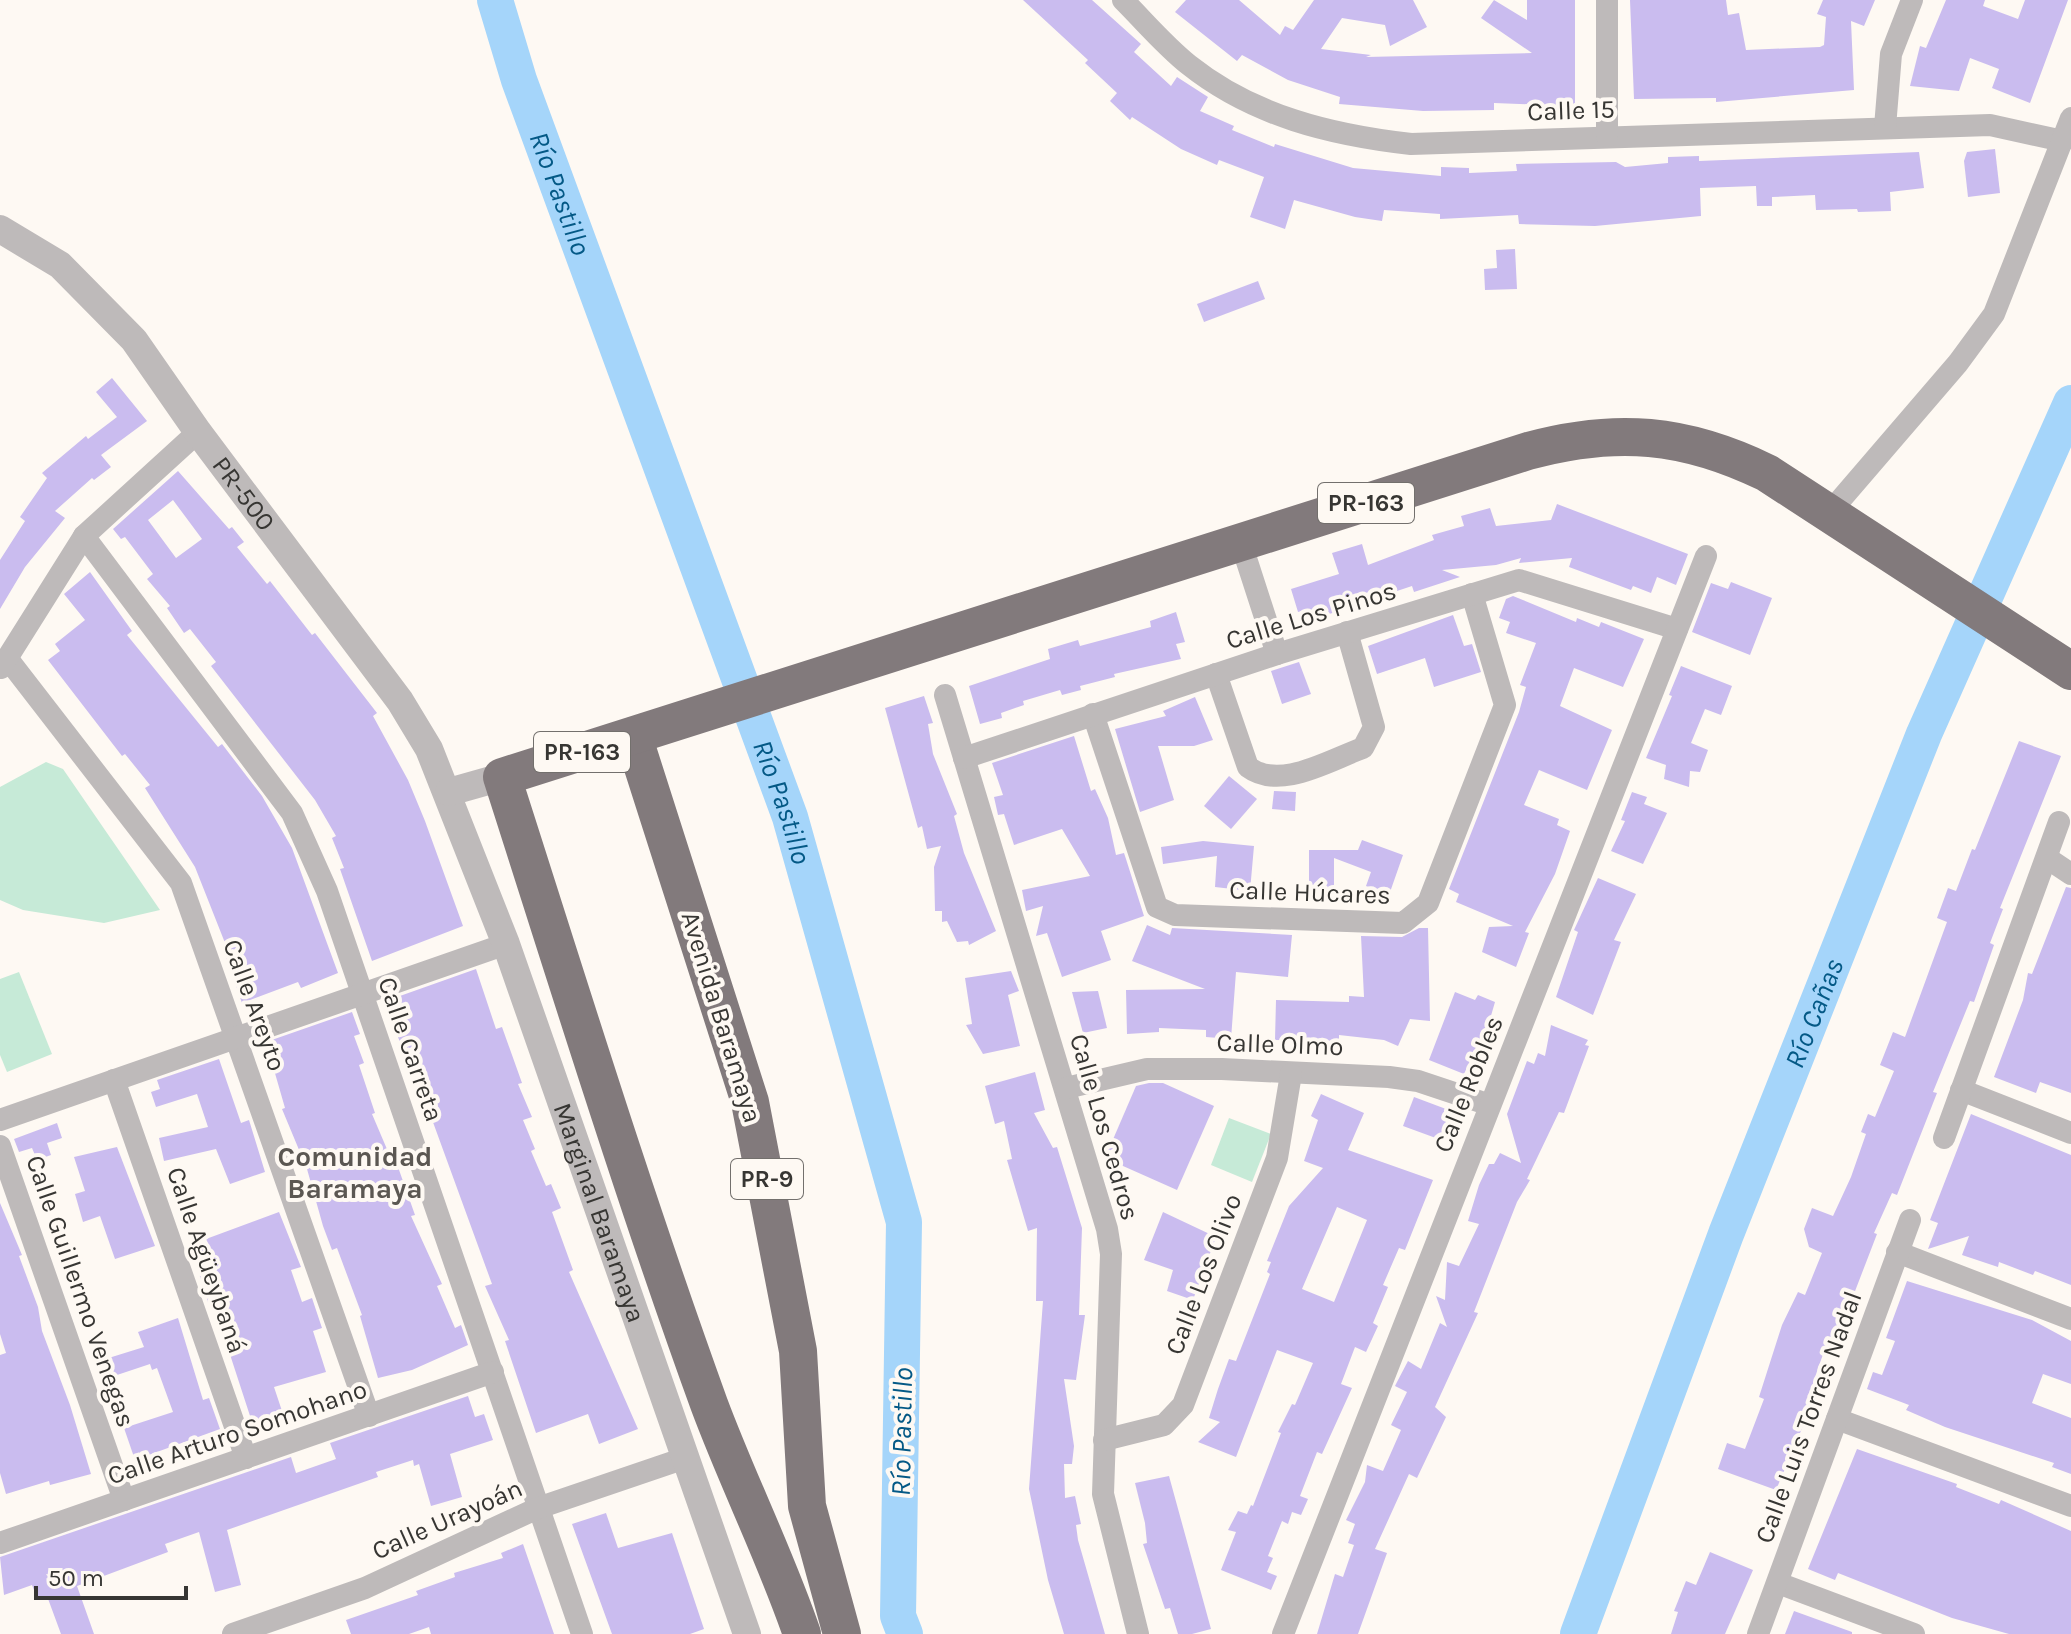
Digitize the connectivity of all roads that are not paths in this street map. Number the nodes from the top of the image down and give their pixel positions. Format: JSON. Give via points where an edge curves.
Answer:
{"nodes":[{"id":1,"x":1123,"y":0,"type":"edge"},
{"id":2,"x":1607,"y":0,"type":"edge"},
{"id":3,"x":1912,"y":0,"type":"edge"},
{"id":4,"x":2071,"y":118,"type":"edge"},
{"id":5,"x":1885,"y":127,"type":"junction"},
{"id":6,"x":1607,"y":136,"type":"junction"},
{"id":7,"x":2063,"y":141,"type":"junction"},
{"id":8,"x":0,"y":229,"type":"edge"},
{"id":9,"x":198,"y":432,"type":"junction"},
{"id":10,"x":1830,"y":512,"type":"junction"},
{"id":11,"x":84,"y":536,"type":"junction"},
{"id":12,"x":1241,"y":543,"type":"junction"},
{"id":13,"x":1706,"y":556,"type":"dead end"},
{"id":14,"x":1472,"y":594,"type":"junction"},
{"id":15,"x":1677,"y":629,"type":"junction"},
{"id":16,"x":1347,"y":632,"type":"junction"},
{"id":17,"x":1277,"y":654,"type":"junction"},
{"id":18,"x":4,"y":664,"type":"edge"},
{"id":19,"x":2067,"y":668,"type":"edge"},
{"id":20,"x":1216,"y":674,"type":"junction"},
{"id":21,"x":945,"y":695,"type":"dead end"},
{"id":22,"x":1093,"y":714,"type":"junction"},
{"id":23,"x":648,"y":731,"type":"junction"},
{"id":24,"x":964,"y":758,"type":"junction"},
{"id":25,"x":502,"y":777,"type":"junction"},
{"id":26,"x":449,"y":792,"type":"junction"},
{"id":27,"x":2059,"y":822,"type":"dead end"},
{"id":28,"x":2047,"y":858,"type":"junction"},
{"id":29,"x":2071,"y":874,"type":"edge"},
{"id":30,"x":506,"y":944,"type":"junction"},
{"id":31,"x":363,"y":993,"type":"junction"},
{"id":32,"x":238,"y":1038,"type":"junction"},
{"id":33,"x":1291,"y":1074,"type":"junction"},
{"id":34,"x":114,"y":1080,"type":"junction"},
{"id":35,"x":1066,"y":1088,"type":"junction"},
{"id":36,"x":1961,"y":1090,"type":"junction"},
{"id":37,"x":1490,"y":1105,"type":"junction"},
{"id":38,"x":0,"y":1120,"type":"edge"},
{"id":39,"x":2071,"y":1133,"type":"edge"},
{"id":40,"x":1944,"y":1138,"type":"dead end"},
{"id":41,"x":0,"y":1146,"type":"edge"},
{"id":42,"x":1910,"y":1220,"type":"dead end"},
{"id":43,"x":1897,"y":1252,"type":"junction"},
{"id":44,"x":2071,"y":1319,"type":"edge"},
{"id":45,"x":493,"y":1372,"type":"junction"},
{"id":46,"x":369,"y":1416,"type":"junction"},
{"id":47,"x":1837,"y":1419,"type":"junction"},
{"id":48,"x":1104,"y":1440,"type":"junction"},
{"id":49,"x":246,"y":1458,"type":"junction"},
{"id":50,"x":685,"y":1458,"type":"junction"},
{"id":51,"x":124,"y":1500,"type":"junction"},
{"id":52,"x":2071,"y":1506,"type":"edge"},
{"id":53,"x":538,"y":1508,"type":"junction"},
{"id":54,"x":1,"y":1542,"type":"edge"},
{"id":55,"x":1778,"y":1583,"type":"junction"},
{"id":56,"x":233,"y":1634,"type":"edge"},
{"id":57,"x":582,"y":1634,"type":"edge"},
{"id":58,"x":747,"y":1634,"type":"edge"},
{"id":59,"x":802,"y":1634,"type":"edge"},
{"id":60,"x":842,"y":1634,"type":"edge"},
{"id":61,"x":1138,"y":1634,"type":"edge"},
{"id":62,"x":1283,"y":1634,"type":"edge"},
{"id":63,"x":1758,"y":1634,"type":"edge"},
{"id":64,"x":1914,"y":1634,"type":"edge"}],
"edges":[{"from":1,"to":6,"type":"street","name":"Calle 15","via":[[1188,64],[1238,97],[1286,119],[1349,137],[1411,144]]},
{"from":2,"to":6,"type":"street"},
{"from":3,"to":5,"type":"street","via":[[1891,54]]},
{"from":4,"to":7,"type":"street"},
{"from":5,"to":6,"type":"street","name":"Calle 15"},
{"from":5,"to":7,"type":"street","name":"Calle 15","via":[[1990,125]]},
{"from":7,"to":10,"type":"street","via":[[1994,314]]},
{"from":8,"to":9,"type":"street","name":"PR-500","number":"PR-500","via":[[44,253],[97,299],[134,340]]},
{"from":9,"to":11,"type":"street"},
{"from":9,"to":26,"type":"street","name":"PR-500","number":"PR-500","via":[[400,701]]},
{"from":10,"to":12,"type":"highway","number":"PR-163","via":[[1726,455],[1672,438],[1603,437],[1528,451]]},
{"from":10,"to":19,"type":"highway","number":"PR-163"},
{"from":11,"to":18,"type":"street"},
{"from":11,"to":31,"type":"street","name":"Calle Carreta","via":[[292,813]]},
{"from":12,"to":17,"type":"street"},
{"from":12,"to":23,"type":"highway","number":"PR-163"},
{"from":13,"to":15,"type":"street","name":"Calle Robles"},
{"from":14,"to":15,"type":"street","name":"Calle Los Pinos","via":[[1519,580]]},
{"from":14,"to":16,"type":"street","name":"Calle Los Pinos"},
{"from":14,"to":22,"type":"street","name":"Calle Húcares","via":[[1505,705],[1428,903],[1403,923],[1175,915],[1157,907]]},
{"from":15,"to":37,"type":"street","name":"Calle Robles"},
{"from":16,"to":17,"type":"street","name":"Calle Los Pinos"},
{"from":16,"to":20,"type":"street","via":[[1374,727],[1363,748],[1276,779],[1248,767]]},
{"from":17,"to":20,"type":"street","name":"Calle Los Pinos"},
{"from":18,"to":32,"type":"street","name":"Calle Areyto","via":[[181,883]]},
{"from":20,"to":22,"type":"street","name":"Calle Los Pinos"},
{"from":21,"to":24,"type":"street","name":"Calle Los Cedros"},
{"from":22,"to":24,"type":"street","name":"Calle Los Pinos"},
{"from":23,"to":25,"type":"highway","number":"PR-163"},
{"from":23,"to":60,"type":"highway","name":"Avenida Baramaya","number":"PR-9","via":[[750,1102],[798,1351],[807,1506]]},
{"from":24,"to":35,"type":"street","name":"Calle Los Cedros"},
{"from":25,"to":26,"type":"street","number":"PR-163"},
{"from":25,"to":59,"type":"highway","via":[[710,1406],[777,1560]]},
{"from":26,"to":30,"type":"street","name":"Marginal Baramaya"},
{"from":27,"to":28,"type":"street"},
{"from":28,"to":29,"type":"street"},
{"from":28,"to":36,"type":"street"},
{"from":30,"to":31,"type":"street"},
{"from":30,"to":50,"type":"street","name":"Marginal Baramaya"},
{"from":31,"to":32,"type":"street"},
{"from":31,"to":45,"type":"street","name":"Calle Carreta"},
{"from":32,"to":34,"type":"street"},
{"from":32,"to":46,"type":"street","name":"Calle Areyto"},
{"from":33,"to":35,"type":"street","name":"Calle Olmo","via":[[1147,1069]]},
{"from":33,"to":37,"type":"street","name":"Calle Olmo","via":[[1418,1081]]},
{"from":33,"to":48,"type":"street","name":"Calle Los Olivo","via":[[1277,1158],[1183,1405],[1164,1425]]},
{"from":34,"to":38,"type":"street"},
{"from":34,"to":49,"type":"street","name":"Calle Agüeybaná"},
{"from":35,"to":48,"type":"street","name":"Calle Los Cedros","via":[[1111,1254]]},
{"from":36,"to":39,"type":"street"},
{"from":36,"to":40,"type":"street"},
{"from":37,"to":62,"type":"street","name":"Calle Robles"},
{"from":41,"to":51,"type":"street","name":"Calle Guillermo Venegas"},
{"from":42,"to":43,"type":"street","name":"Calle Luis Torres Nadal"},
{"from":43,"to":44,"type":"street"},
{"from":43,"to":47,"type":"street","name":"Calle Luis Torres Nadal"},
{"from":45,"to":46,"type":"street","name":"Calle Arturo Somohano"},
{"from":45,"to":53,"type":"street","name":"Calle Carreta"},
{"from":46,"to":49,"type":"street","name":"Calle Arturo Somohano"},
{"from":47,"to":52,"type":"street"},
{"from":47,"to":55,"type":"street","name":"Calle Luis Torres Nadal"},
{"from":48,"to":61,"type":"street","name":"Calle Los Cedros","via":[[1103,1494]]},
{"from":49,"to":51,"type":"street","name":"Calle Arturo Somohano"},
{"from":50,"to":53,"type":"street","name":"Calle Urayoán"},
{"from":50,"to":58,"type":"street","name":"Marginal Baramaya"},
{"from":51,"to":54,"type":"street","name":"Calle Arturo Somohano"},
{"from":53,"to":56,"type":"street","name":"Calle Urayoán","via":[[365,1588]]},
{"from":53,"to":57,"type":"street","name":"Calle Carreta"},
{"from":55,"to":63,"type":"street","name":"Calle Luis Torres Nadal"},
{"from":55,"to":64,"type":"street"}]}
